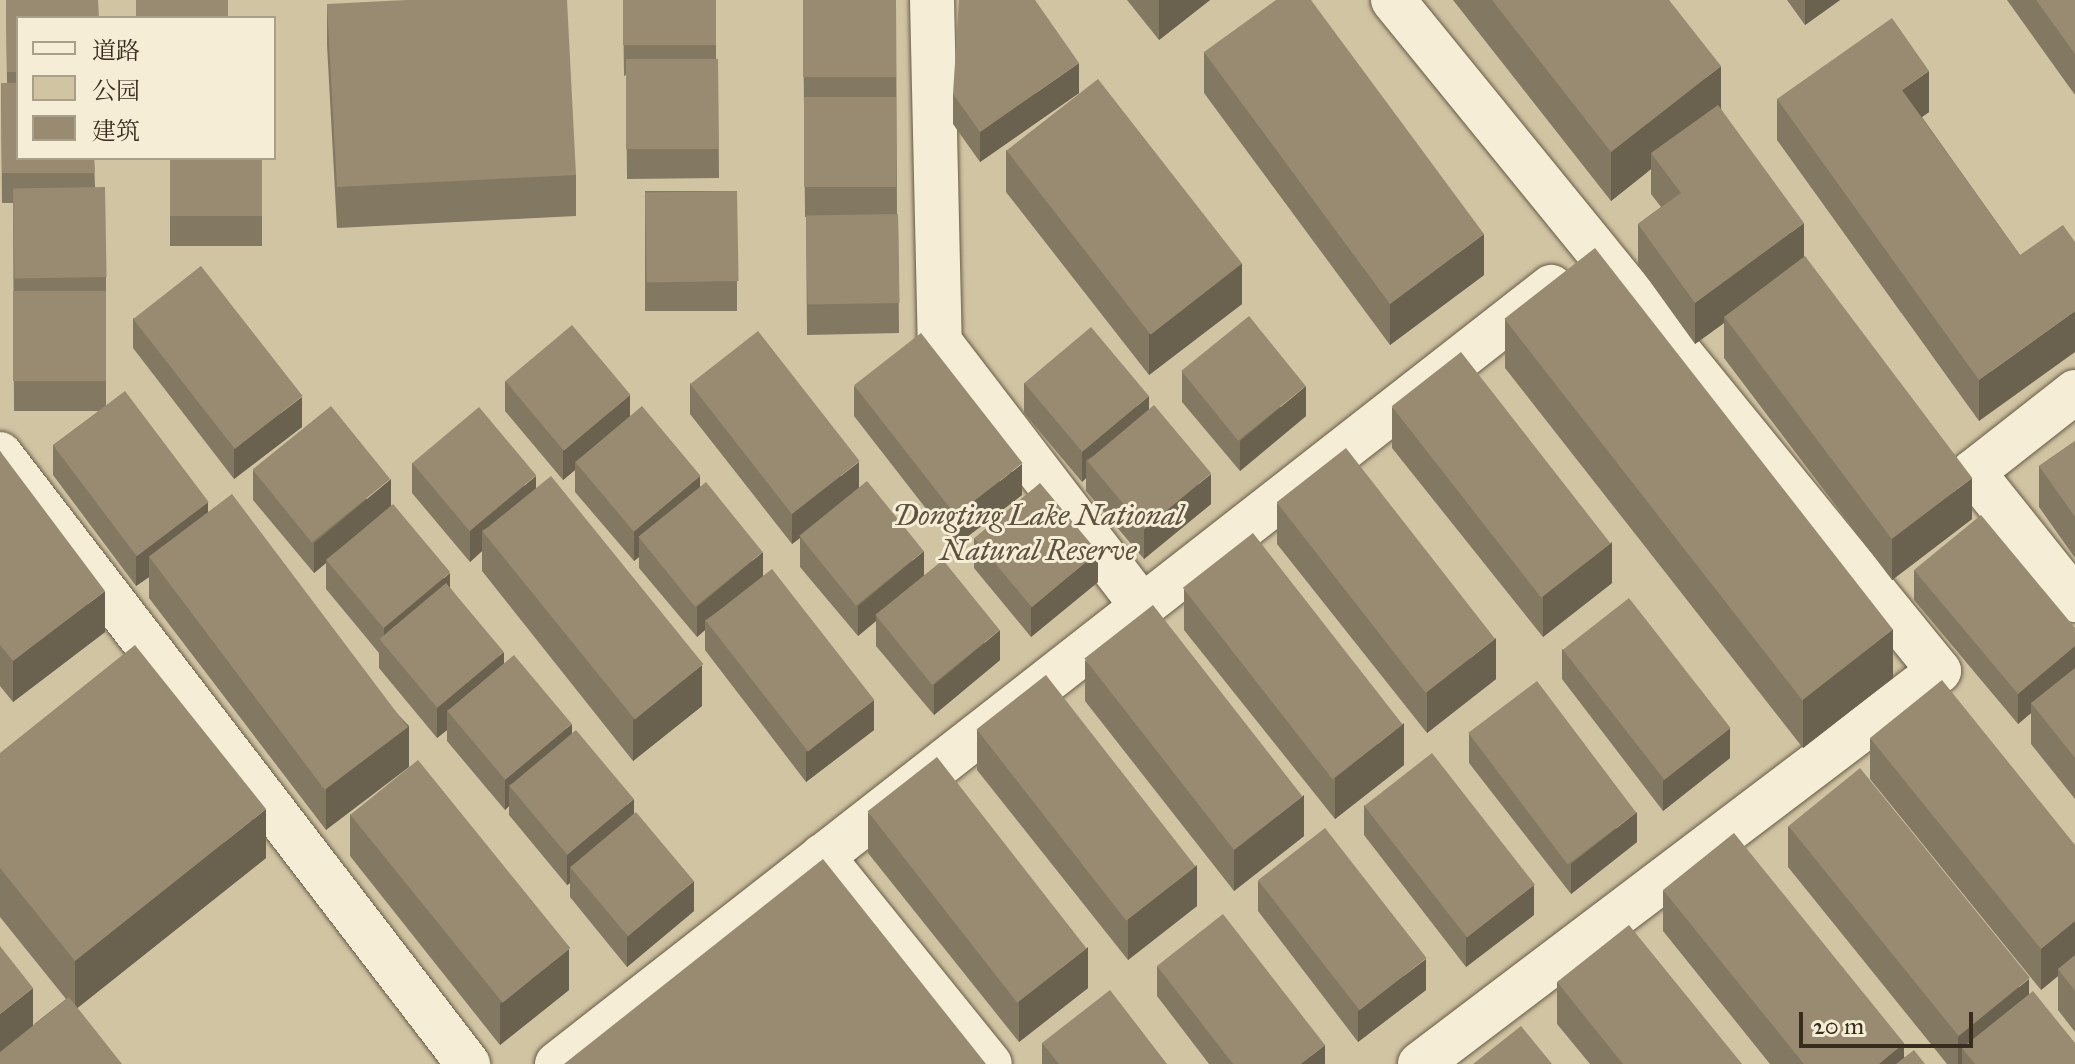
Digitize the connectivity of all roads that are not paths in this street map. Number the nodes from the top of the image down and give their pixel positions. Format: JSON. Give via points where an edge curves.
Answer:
{"nodes":[{"id":1,"x":932,"y":0,"type":"edge"},
{"id":2,"x":1393,"y":0,"type":"edge"},
{"id":3,"x":1597,"y":251,"type":"junction"},
{"id":4,"x":2075,"y":392,"type":"edge"},
{"id":5,"x":0,"y":454,"type":"edge"},
{"id":6,"x":2075,"y":600,"type":"edge"},
{"id":7,"x":1142,"y":606,"type":"junction"},
{"id":8,"x":822,"y":856,"type":"junction"},
{"id":9,"x":468,"y":1064,"type":"edge"},
{"id":10,"x":557,"y":1064,"type":"edge"},
{"id":11,"x":990,"y":1064,"type":"edge"},
{"id":12,"x":1420,"y":1064,"type":"edge"}],
"edges":[{"from":1,"to":7,"type":"street","via":[[940,342]]},
{"from":2,"to":3,"type":"street"},
{"from":3,"to":7,"type":"street"},
{"from":3,"to":12,"type":"street","via":[[1939,671]]},
{"from":4,"to":6,"type":"street","via":[[1973,472]]},
{"from":5,"to":9,"type":"street"},
{"from":7,"to":8,"type":"street"},
{"from":8,"to":10,"type":"street"},
{"from":8,"to":11,"type":"street"}]}
